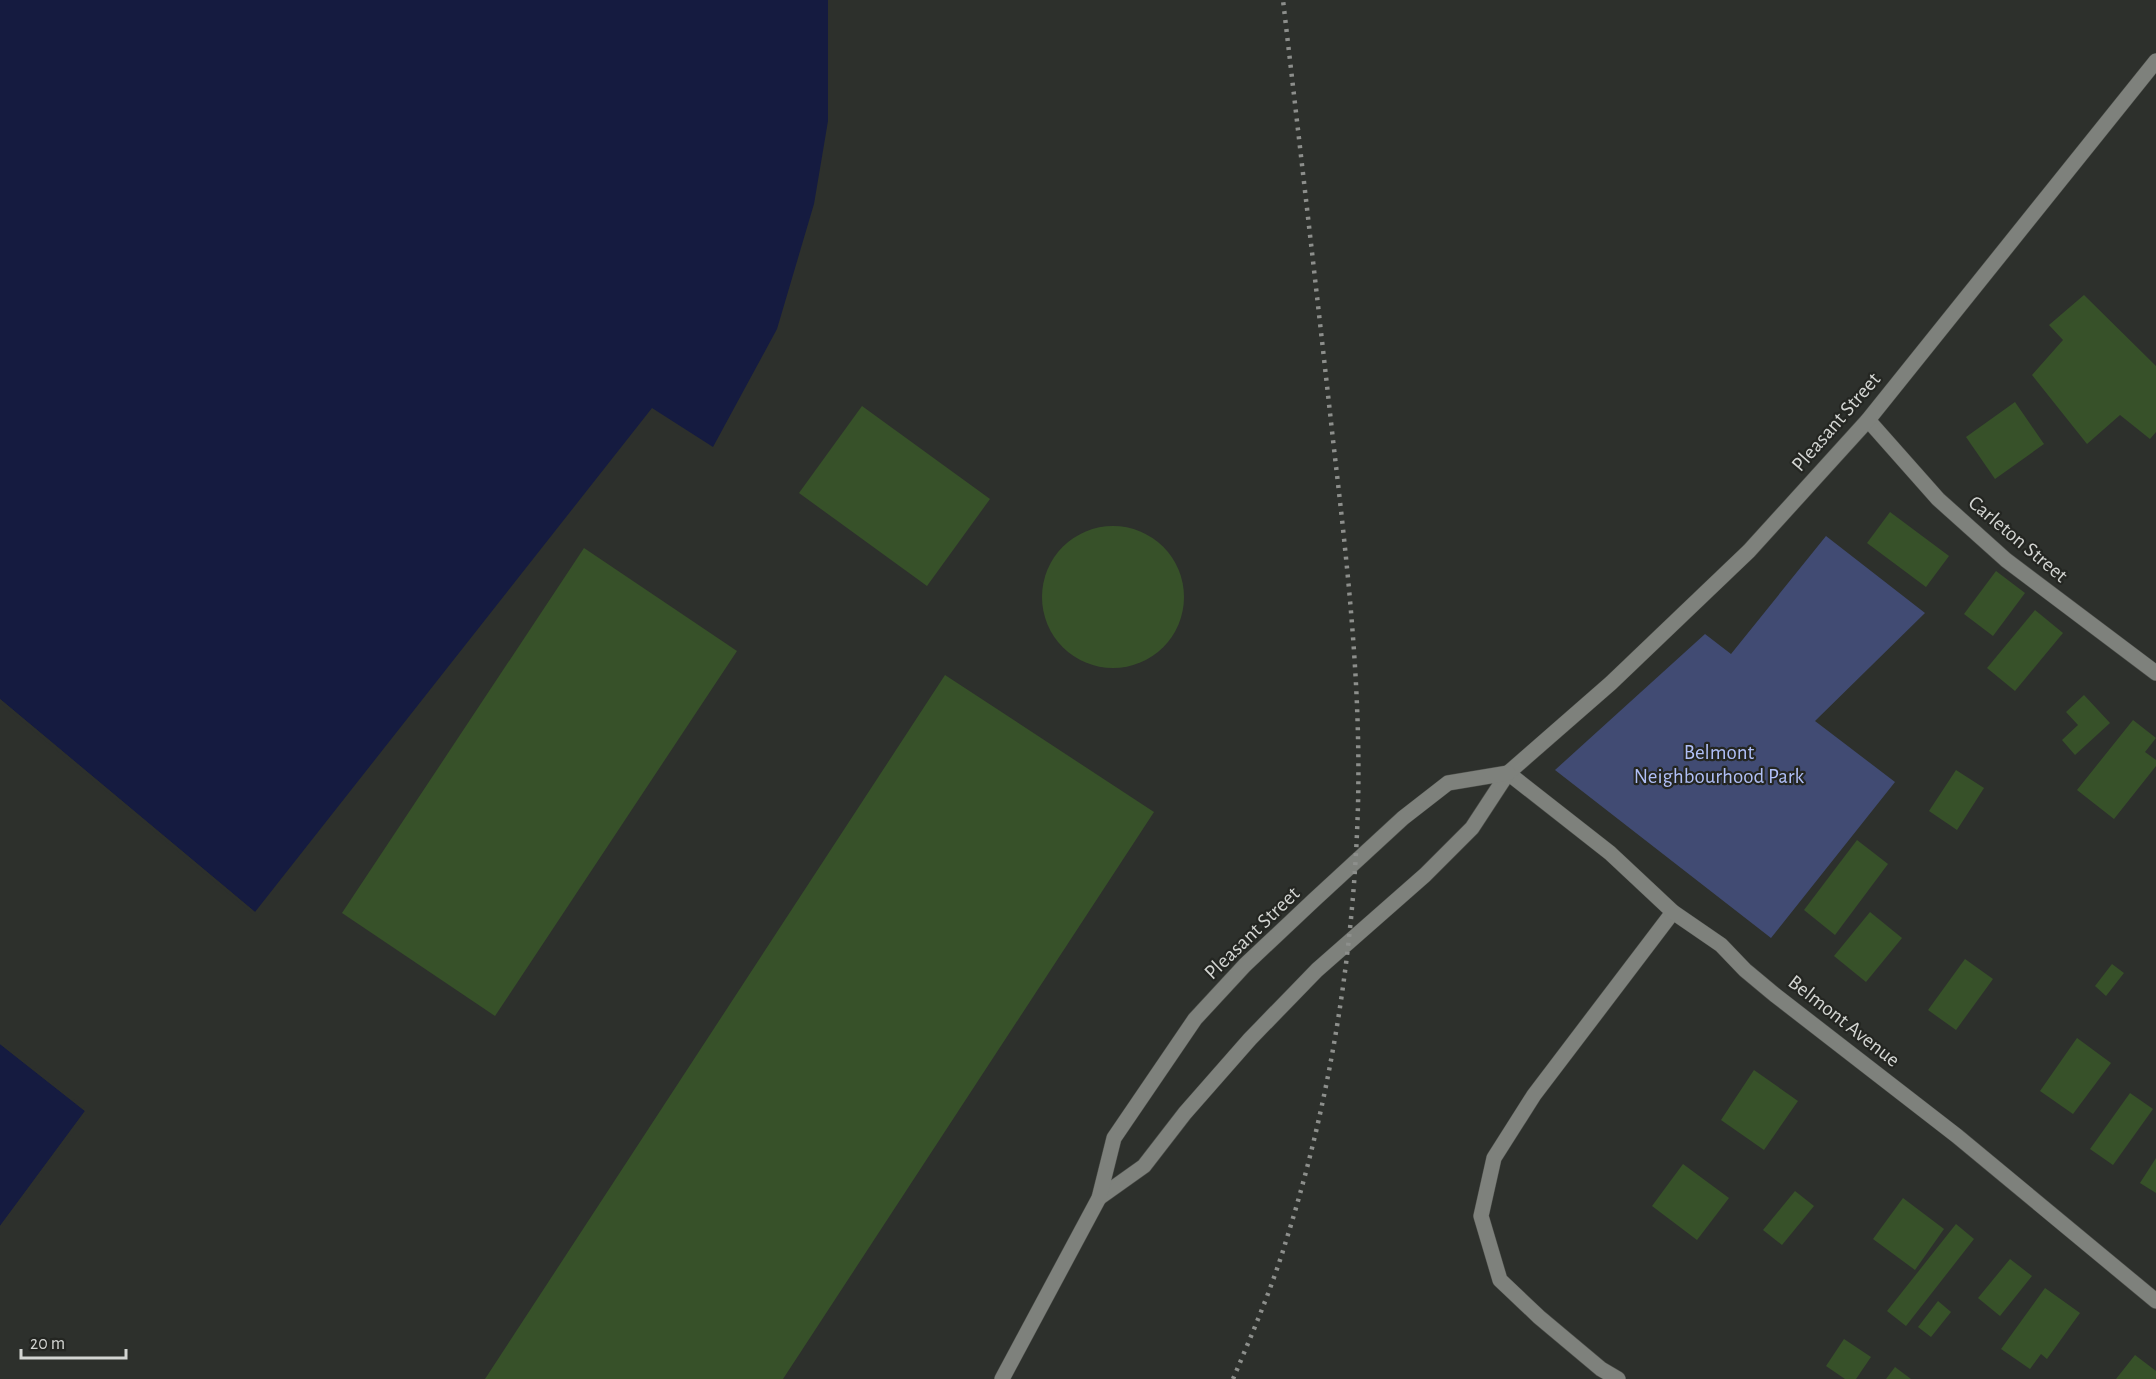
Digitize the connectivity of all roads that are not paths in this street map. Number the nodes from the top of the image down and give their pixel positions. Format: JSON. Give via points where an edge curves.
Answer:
{"nodes":[{"id":1,"x":2156,"y":61,"type":"edge"},
{"id":2,"x":1868,"y":420,"type":"junction"},
{"id":3,"x":2156,"y":673,"type":"edge"},
{"id":4,"x":1508,"y":773,"type":"junction"},
{"id":5,"x":1673,"y":912,"type":"junction"},
{"id":6,"x":1099,"y":1198,"type":"junction"},
{"id":7,"x":2156,"y":1301,"type":"edge"},
{"id":8,"x":1002,"y":1379,"type":"edge"},
{"id":9,"x":1618,"y":1379,"type":"edge"}],
"edges":[{"from":1,"to":2,"type":"main road","name":"Pleasant Street"},
{"from":2,"to":3,"type":"main road","name":"Carleton Street","via":[[1938,499],[2006,560]]},
{"from":2,"to":4,"type":"main road","name":"Pleasant Street","via":[[1749,551],[1611,683]]},
{"from":4,"to":5,"type":"main road","name":"Belmont Avenue","via":[[1610,853]]},
{"from":4,"to":6,"type":"main road","name":"Pleasant Street","via":[[1472,828],[1317,970],[1257,1031],[1144,1166]]},
{"from":4,"to":6,"type":"main road","name":"Pleasant Street","via":[[1448,783],[1403,818],[1245,966],[1196,1019],[1114,1138]]},
{"from":5,"to":7,"type":"main road","name":"Belmont Avenue","via":[[1721,945],[1775,995],[1957,1136]]},
{"from":5,"to":9,"type":"main road","via":[[1534,1095],[1494,1158],[1480,1216],[1500,1280],[1539,1317]]},
{"from":6,"to":8,"type":"main road","name":"Pleasant Street"}]}
